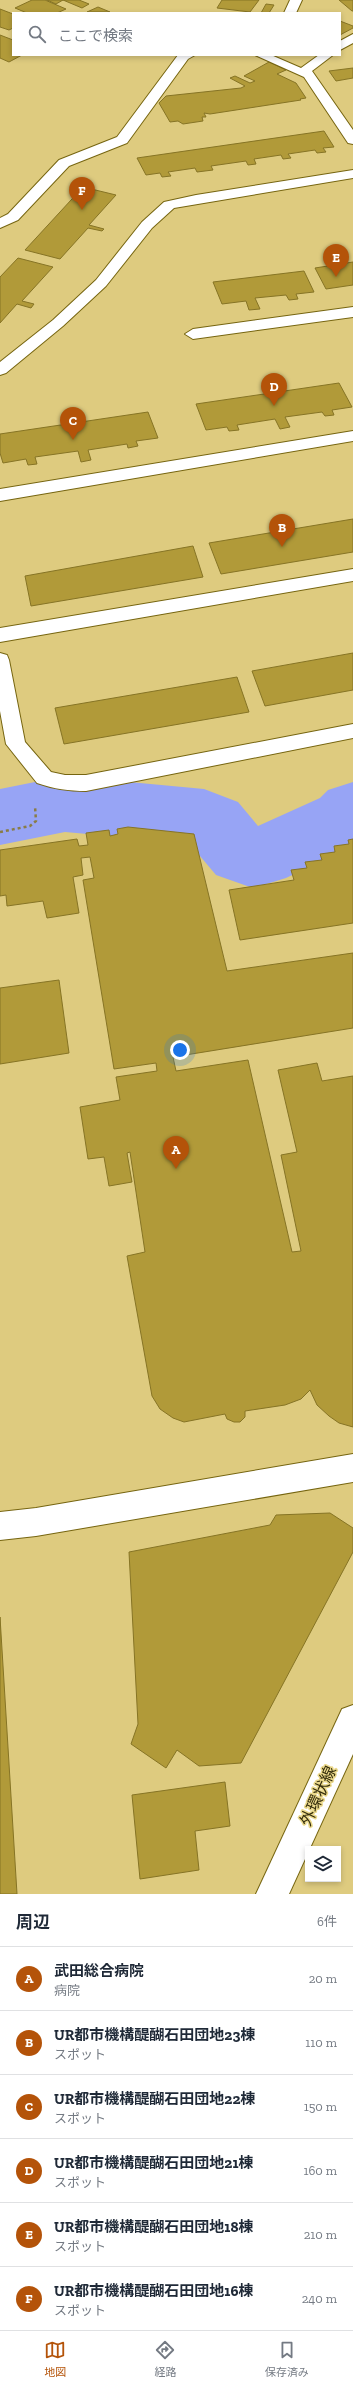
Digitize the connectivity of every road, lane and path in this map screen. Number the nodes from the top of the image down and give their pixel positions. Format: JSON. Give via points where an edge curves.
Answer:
{"nodes":[{"id":1,"x":296,"y":0,"type":"edge"},
{"id":2,"x":290,"y":12,"type":"edge"},
{"id":3,"x":353,"y":38,"type":"edge"},
{"id":4,"x":341,"y":45,"type":"edge"},
{"id":5,"x":184,"y":56,"type":"edge"},
{"id":6,"x":263,"y":56,"type":"edge"},
{"id":7,"x":326,"y":56,"type":"edge"},
{"id":8,"x":302,"y":73,"type":"junction"},
{"id":9,"x":353,"y":140,"type":"edge"},
{"id":10,"x":353,"y":174,"type":"edge"},
{"id":11,"x":0,"y":224,"type":"edge"},
{"id":12,"x":353,"y":312,"type":"edge"},
{"id":13,"x":193,"y":334,"type":"dead end"},
{"id":14,"x":0,"y":370,"type":"edge"},
{"id":15,"x":353,"y":436,"type":"edge"},
{"id":16,"x":0,"y":495,"type":"edge"},
{"id":17,"x":353,"y":575,"type":"edge"},
{"id":18,"x":0,"y":635,"type":"edge"},
{"id":19,"x":0,"y":660,"type":"edge"},
{"id":20,"x":5,"y":714,"type":"edge"},
{"id":21,"x":353,"y":731,"type":"edge"},
{"id":22,"x":37,"y":816,"type":"dead end"},
{"id":23,"x":0,"y":832,"type":"edge"},
{"id":24,"x":353,"y":1468,"type":"edge"},
{"id":25,"x":0,"y":1526,"type":"edge"},
{"id":26,"x":353,"y":1720,"type":"edge"},
{"id":27,"x":272,"y":1894,"type":"edge"}],
"edges":[{"from":1,"to":2,"type":"street"},
{"from":3,"to":4,"type":"street"},
{"from":5,"to":11,"type":"street","via":[[122,140],[64,162],[13,218]]},
{"from":6,"to":8,"type":"street"},
{"from":7,"to":8,"type":"street"},
{"from":8,"to":9,"type":"street","via":[[308,74]]},
{"from":10,"to":14,"type":"street","via":[[169,205],[147,225],[101,283],[58,323]]},
{"from":12,"to":13,"type":"street"},
{"from":15,"to":16,"type":"street"},
{"from":17,"to":18,"type":"street"},
{"from":19,"to":20,"type":"street"},
{"from":20,"to":21,"type":"street","via":[[16,744],[44,778],[65,783],[86,783]]},
{"from":22,"to":23,"type":"path","via":[[36,821],[30,826]]},
{"from":24,"to":25,"type":"street"},
{"from":26,"to":27,"type":"street","name":"外環状線"}]}
